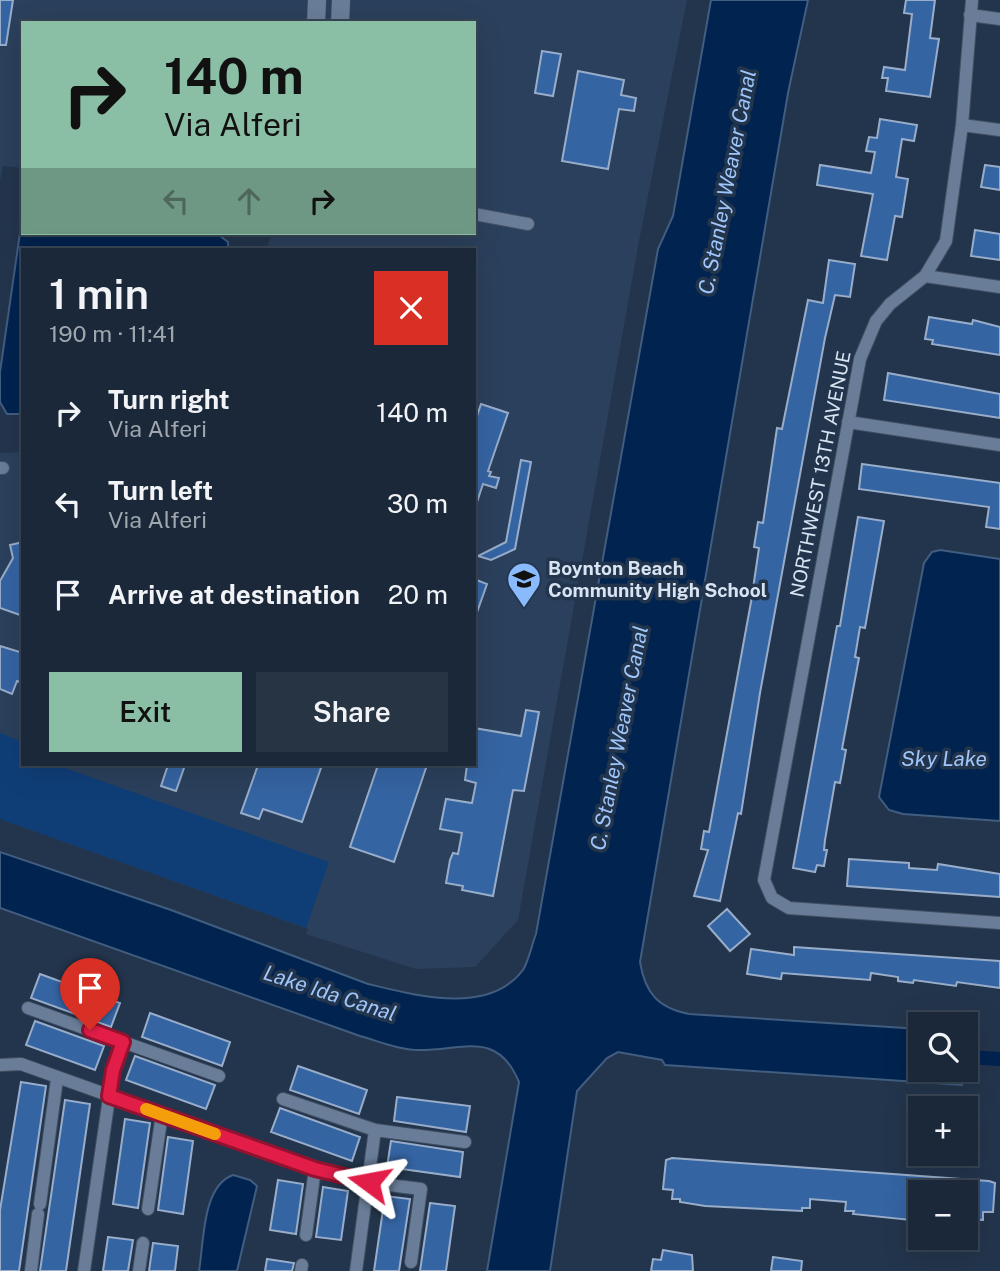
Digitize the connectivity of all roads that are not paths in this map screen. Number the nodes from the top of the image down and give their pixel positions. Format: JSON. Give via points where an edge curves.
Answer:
{"nodes":[{"id":1,"x":317,"y":0,"type":"edge"},
{"id":2,"x":341,"y":0,"type":"edge"},
{"id":3,"x":972,"y":0,"type":"edge"},
{"id":4,"x":970,"y":15,"type":"junction"},
{"id":5,"x":1000,"y":19,"type":"edge"},
{"id":6,"x":316,"y":21,"type":"edge"},
{"id":7,"x":340,"y":21,"type":"edge"},
{"id":8,"x":962,"y":125,"type":"junction"},
{"id":9,"x":1000,"y":130,"type":"edge"},
{"id":10,"x":476,"y":214,"type":"edge"},
{"id":11,"x":528,"y":224,"type":"dead end"},
{"id":12,"x":926,"y":276,"type":"junction"},
{"id":13,"x":1000,"y":287,"type":"edge"},
{"id":14,"x":848,"y":422,"type":"junction"},
{"id":15,"x":1000,"y":444,"type":"edge"},
{"id":16,"x":1000,"y":923,"type":"edge"},
{"id":17,"x":28,"y":1008,"type":"dead end"},
{"id":18,"x":123,"y":1042,"type":"junction"},
{"id":19,"x":0,"y":1065,"type":"edge"},
{"id":20,"x":219,"y":1076,"type":"dead end"},
{"id":21,"x":57,"y":1079,"type":"junction"},
{"id":22,"x":109,"y":1096,"type":"junction"},
{"id":23,"x":283,"y":1099,"type":"dead end"},
{"id":24,"x":162,"y":1114,"type":"junction"},
{"id":25,"x":375,"y":1130,"type":"junction"},
{"id":26,"x":465,"y":1142,"type":"dead end"},
{"id":27,"x":315,"y":1169,"type":"junction"},
{"id":28,"x":369,"y":1182,"type":"junction"},
{"id":29,"x":148,"y":1209,"type":"dead end"},
{"id":30,"x":306,"y":1235,"type":"dead end"},
{"id":31,"x":143,"y":1243,"type":"dead end"},
{"id":32,"x":410,"y":1267,"type":"edge"},
{"id":33,"x":30,"y":1271,"type":"edge"},
{"id":34,"x":84,"y":1271,"type":"edge"},
{"id":35,"x":139,"y":1271,"type":"edge"},
{"id":36,"x":356,"y":1271,"type":"edge"}],
"edges":[{"from":1,"to":6,"type":"street"},
{"from":2,"to":7,"type":"street"},
{"from":3,"to":4,"type":"street","name":"NORTHWEST 13TH AVENUE"},
{"from":4,"to":5,"type":"street"},
{"from":4,"to":8,"type":"street","name":"NORTHWEST 13TH AVENUE"},
{"from":8,"to":9,"type":"street"},
{"from":8,"to":12,"type":"street","name":"NORTHWEST 13TH AVENUE","via":[[951,221],[942,251]]},
{"from":10,"to":11,"type":"street"},
{"from":12,"to":13,"type":"street"},
{"from":12,"to":14,"type":"street","name":"NORTHWEST 13TH AVENUE","via":[[890,304],[870,330]]},
{"from":14,"to":15,"type":"street"},
{"from":14,"to":16,"type":"street","name":"NORTHWEST 13TH AVENUE","via":[[764,880],[772,898],[789,908]]},
{"from":17,"to":18,"type":"street"},
{"from":18,"to":20,"type":"street"},
{"from":18,"to":22,"type":"street"},
{"from":19,"to":21,"type":"street","via":[[21,1064]]},
{"from":21,"to":22,"type":"street"},
{"from":21,"to":33,"type":"street"},
{"from":22,"to":24,"type":"street"},
{"from":22,"to":34,"type":"street"},
{"from":23,"to":25,"type":"street"},
{"from":24,"to":27,"type":"street"},
{"from":24,"to":29,"type":"street"},
{"from":25,"to":26,"type":"street"},
{"from":25,"to":28,"type":"street"},
{"from":27,"to":28,"type":"street"},
{"from":27,"to":30,"type":"street"},
{"from":28,"to":32,"type":"street","via":[[421,1189]]},
{"from":28,"to":36,"type":"street"},
{"from":31,"to":35,"type":"street"}]}
